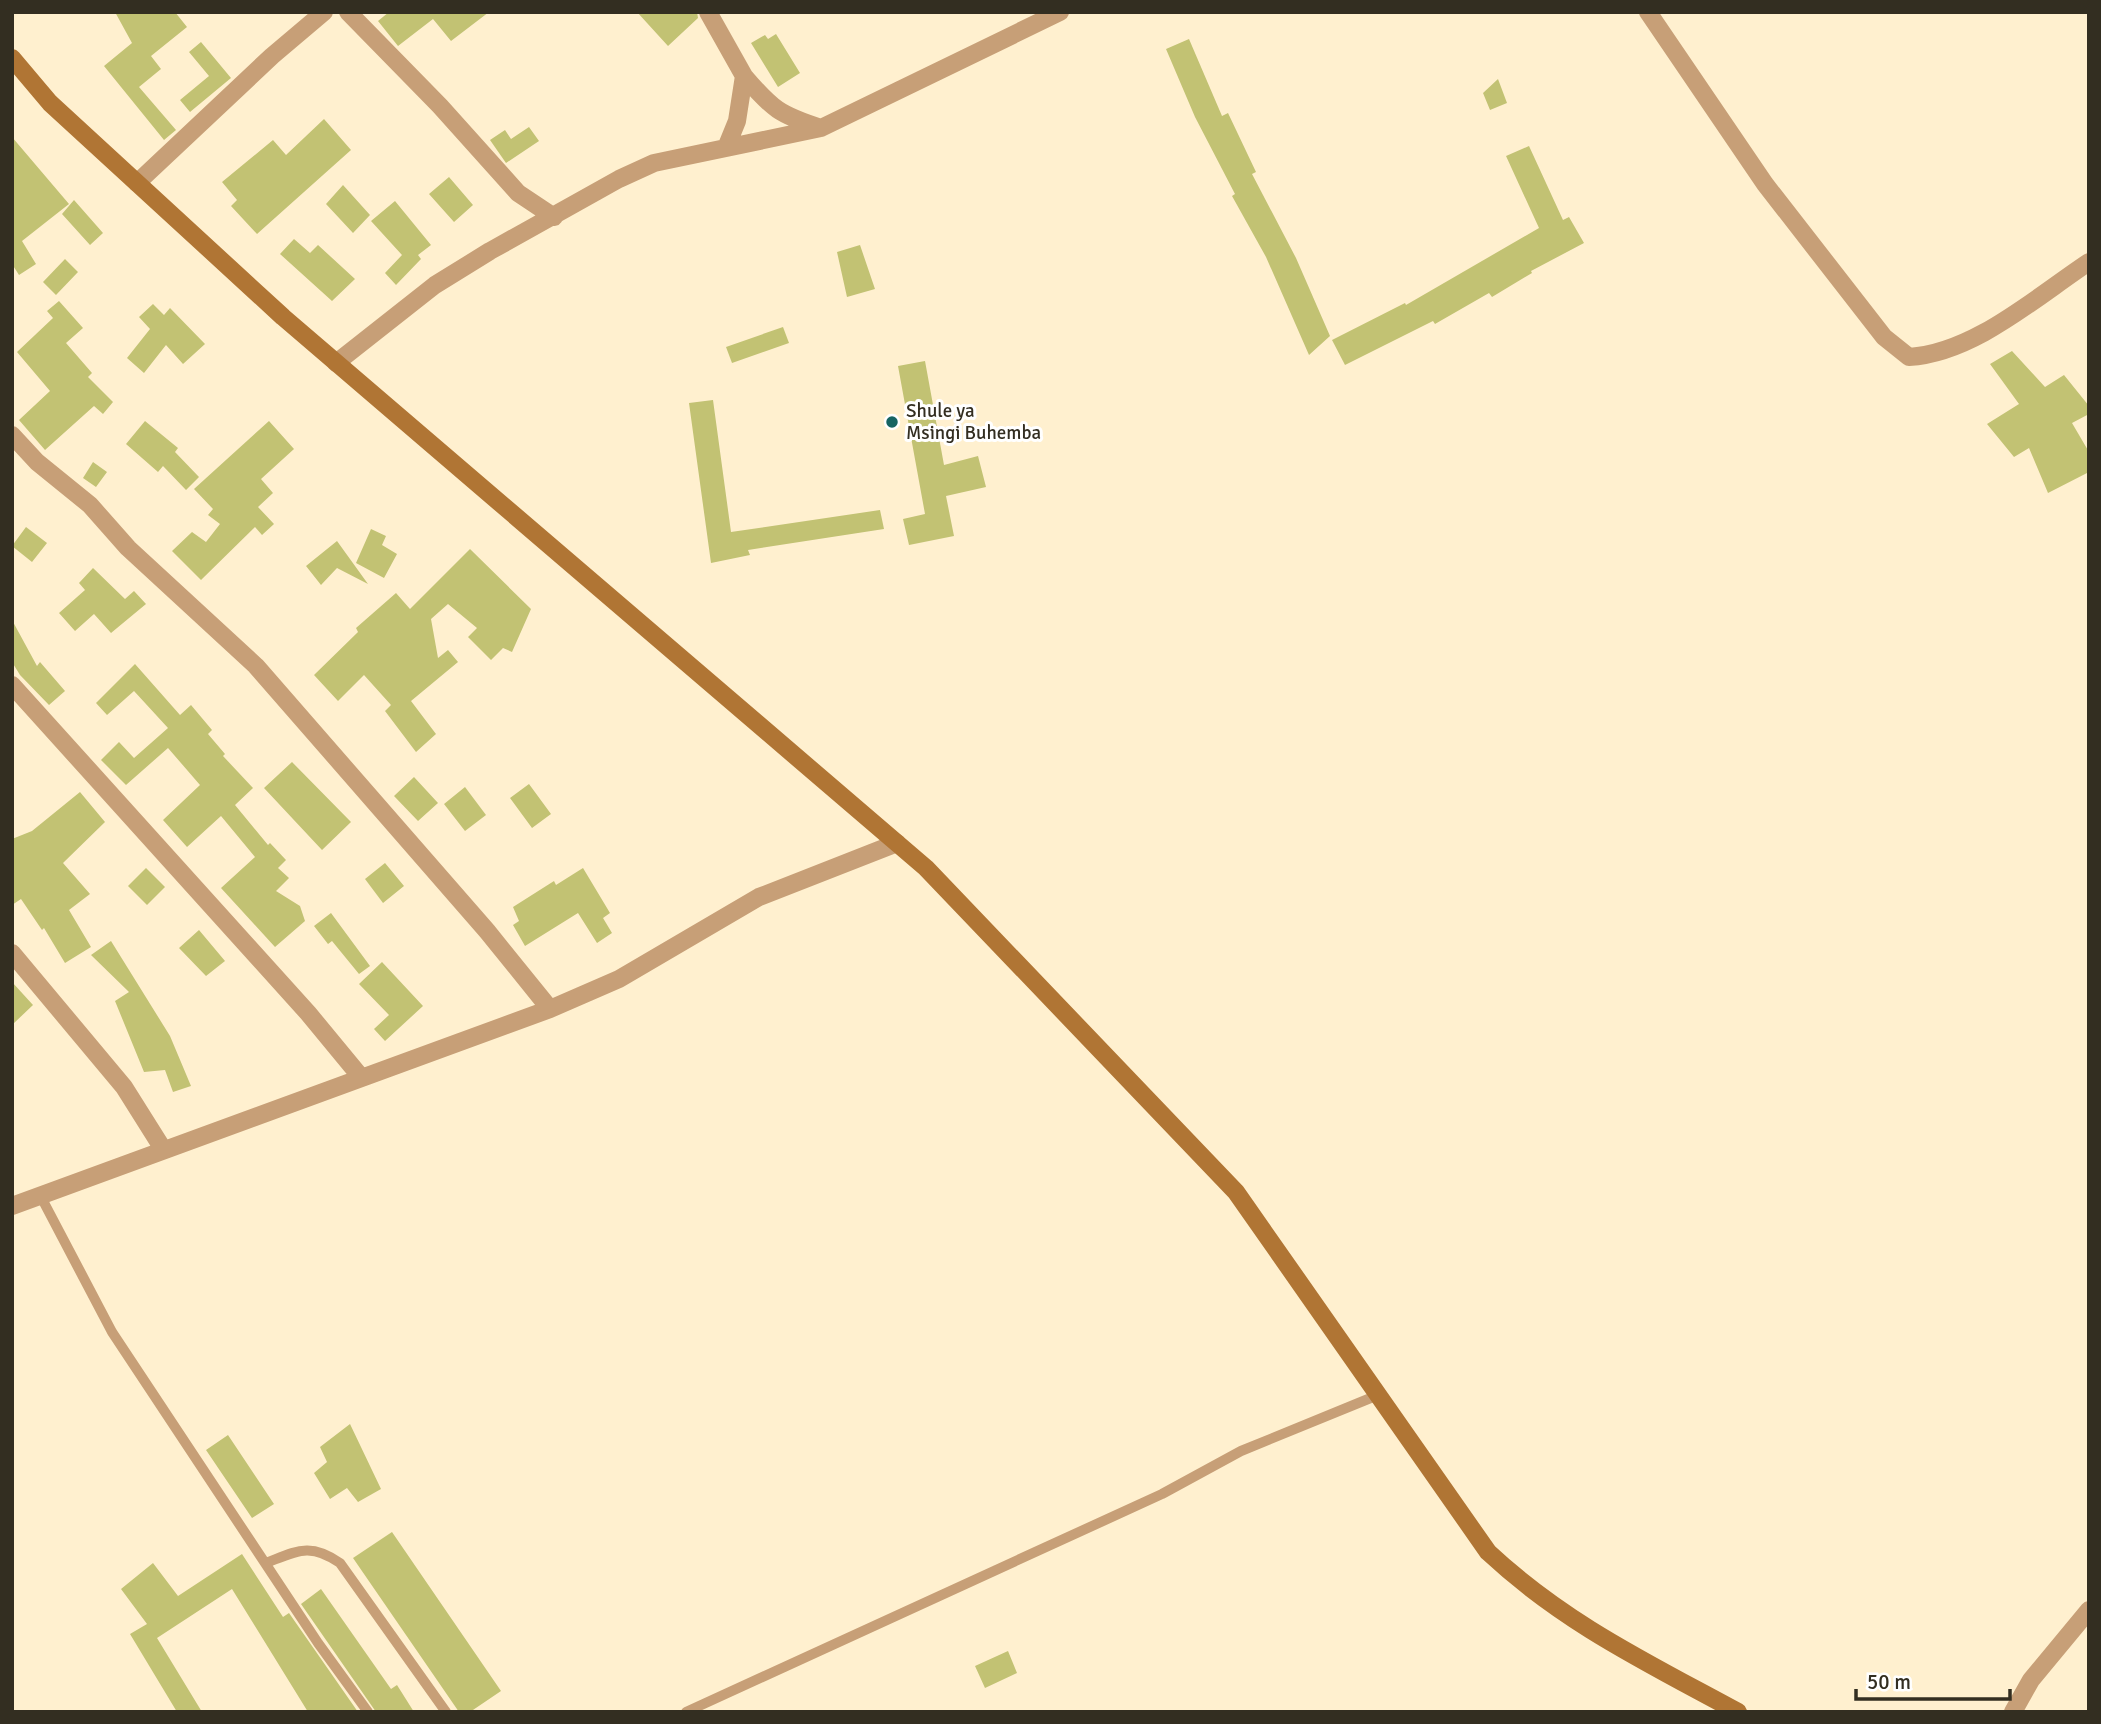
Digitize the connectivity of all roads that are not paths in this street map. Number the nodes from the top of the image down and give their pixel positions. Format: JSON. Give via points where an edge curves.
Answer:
{"nodes":[{"id":1,"x":324,"y":12,"type":"edge"},
{"id":2,"x":348,"y":12,"type":"edge"},
{"id":3,"x":708,"y":12,"type":"edge"},
{"id":4,"x":1060,"y":12,"type":"edge"},
{"id":5,"x":1648,"y":12,"type":"edge"},
{"id":6,"x":12,"y":58,"type":"edge"},
{"id":7,"x":744,"y":76,"type":"junction"},
{"id":8,"x":821,"y":128,"type":"junction"},
{"id":9,"x":726,"y":148,"type":"junction"},
{"id":10,"x":137,"y":183,"type":"junction"},
{"id":11,"x":554,"y":217,"type":"junction"},
{"id":12,"x":2089,"y":262,"type":"edge"},
{"id":13,"x":336,"y":363,"type":"junction"},
{"id":14,"x":12,"y":435,"type":"edge"},
{"id":15,"x":12,"y":685,"type":"edge"},
{"id":16,"x":897,"y":843,"type":"junction"},
{"id":17,"x":12,"y":953,"type":"edge"},
{"id":18,"x":550,"y":1009,"type":"junction"},
{"id":19,"x":360,"y":1076,"type":"junction"},
{"id":20,"x":163,"y":1149,"type":"junction"},
{"id":21,"x":40,"y":1195,"type":"junction"},
{"id":22,"x":12,"y":1206,"type":"edge"},
{"id":23,"x":1378,"y":1395,"type":"junction"},
{"id":24,"x":266,"y":1563,"type":"junction"},
{"id":25,"x":2089,"y":1610,"type":"edge"},
{"id":26,"x":368,"y":1712,"type":"edge"},
{"id":27,"x":446,"y":1712,"type":"edge"},
{"id":28,"x":687,"y":1712,"type":"edge"},
{"id":29,"x":1738,"y":1712,"type":"edge"},
{"id":30,"x":2012,"y":1712,"type":"edge"}],
"edges":[{"from":1,"to":10,"type":"street"},
{"from":2,"to":11,"type":"street","via":[[518,193]]},
{"from":3,"to":7,"type":"street"},
{"from":4,"to":8,"type":"street"},
{"from":5,"to":12,"type":"street","via":[[1765,184],[1884,337],[1909,357],[1931,355],[1964,341]]},
{"from":6,"to":10,"type":"main road","via":[[50,103]]},
{"from":7,"to":8,"type":"street","via":[[771,107]]},
{"from":7,"to":9,"type":"street","via":[[737,121]]},
{"from":8,"to":9,"type":"street"},
{"from":9,"to":11,"type":"street","via":[[654,163]]},
{"from":10,"to":13,"type":"main road"},
{"from":11,"to":13,"type":"street","via":[[436,285]]},
{"from":13,"to":16,"type":"main road"},
{"from":14,"to":18,"type":"street","via":[[257,666]]},
{"from":15,"to":19,"type":"street"},
{"from":16,"to":18,"type":"street","via":[[759,897],[619,979]]},
{"from":16,"to":23,"type":"main road","via":[[1236,1192]]},
{"from":17,"to":20,"type":"street","via":[[124,1087]]},
{"from":18,"to":19,"type":"street"},
{"from":19,"to":20,"type":"street"},
{"from":20,"to":21,"type":"street"},
{"from":21,"to":22,"type":"street"},
{"from":21,"to":24,"type":"lane","via":[[112,1332]]},
{"from":23,"to":28,"type":"lane","via":[[1241,1451],[1162,1494]]},
{"from":23,"to":29,"type":"main road","via":[[1488,1552],[1528,1589],[1585,1629]]},
{"from":24,"to":26,"type":"lane"},
{"from":24,"to":27,"type":"lane","via":[[302,1549],[324,1552],[340,1563]]},
{"from":25,"to":30,"type":"street","via":[[2031,1680]]}]}
